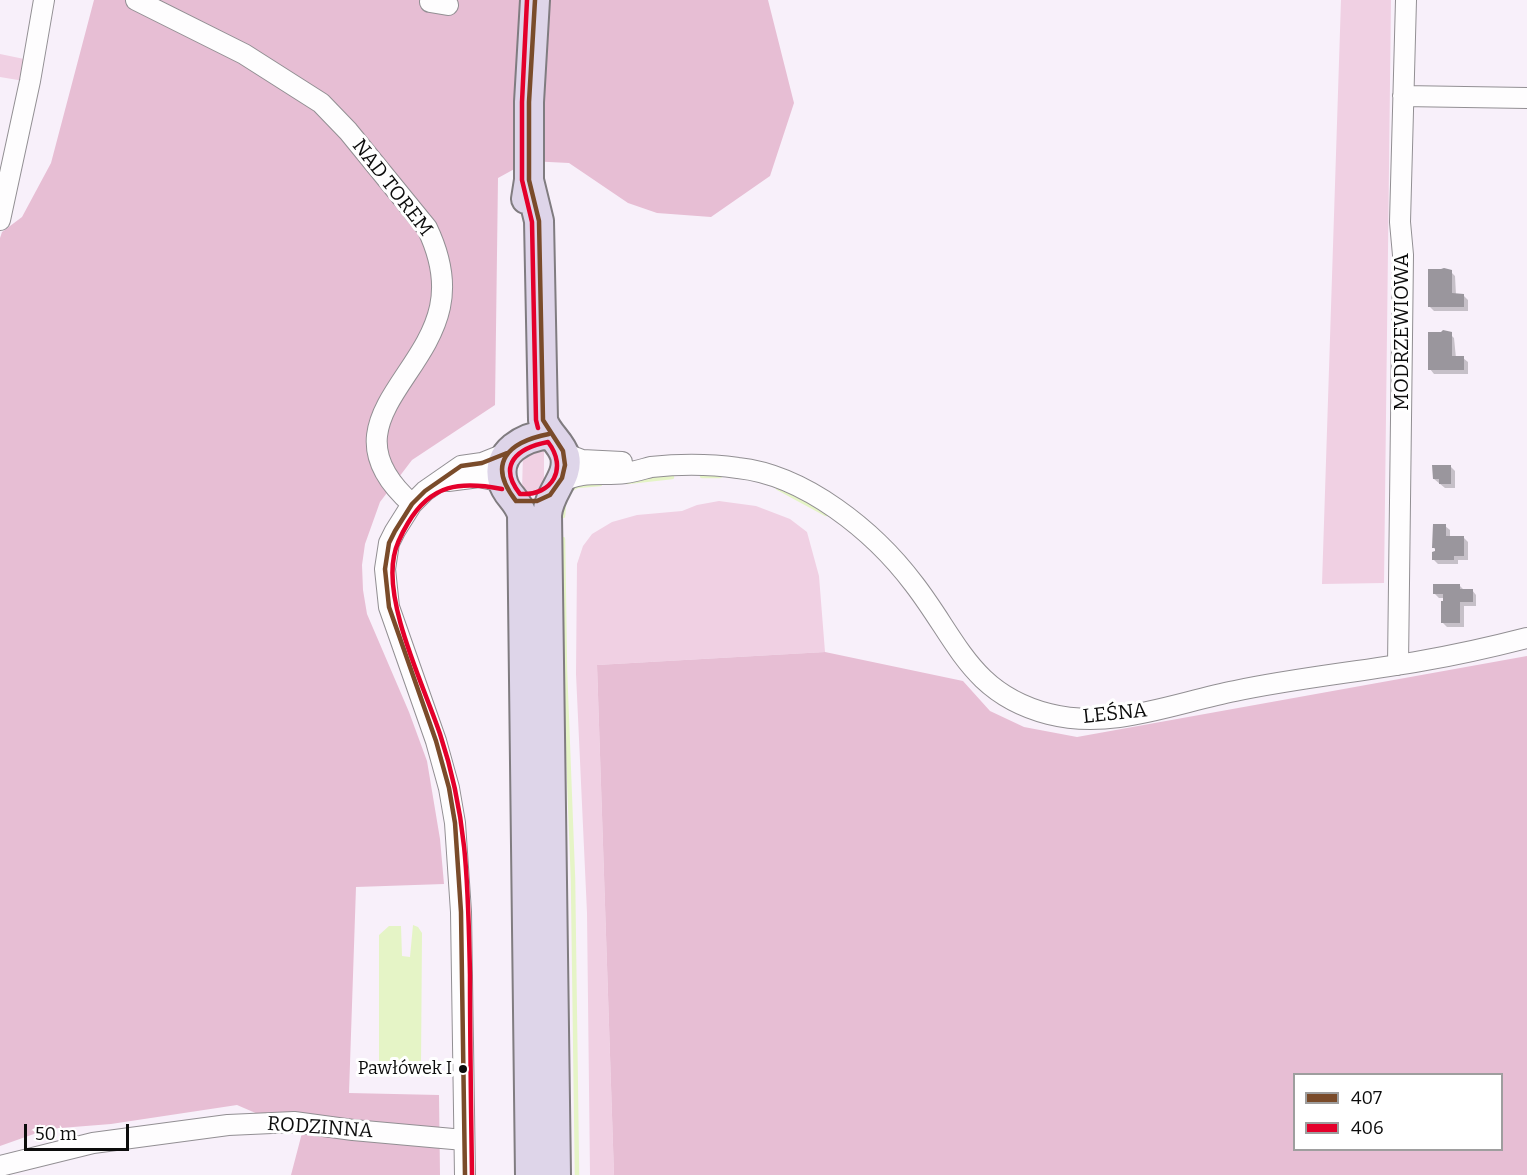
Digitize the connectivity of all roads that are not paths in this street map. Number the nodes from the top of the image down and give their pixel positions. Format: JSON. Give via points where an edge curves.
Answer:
{"nodes":[{"id":1,"x":44,"y":0,"type":"edge"},
{"id":2,"x":136,"y":0,"type":"edge"},
{"id":3,"x":535,"y":0,"type":"edge"},
{"id":4,"x":1406,"y":0,"type":"edge"},
{"id":5,"x":1403,"y":96,"type":"junction"},
{"id":6,"x":1527,"y":98,"type":"edge"},
{"id":7,"x":529,"y":180,"type":"junction"},
{"id":8,"x":0,"y":220,"type":"edge"},
{"id":9,"x":513,"y":448,"type":"junction"},
{"id":10,"x":556,"y":465,"type":"junction"},
{"id":11,"x":439,"y":482,"type":"junction"},
{"id":12,"x":509,"y":491,"type":"junction"},
{"id":13,"x":412,"y":504,"type":"junction"},
{"id":14,"x":1527,"y":638,"type":"edge"},
{"id":15,"x":1398,"y":665,"type":"junction"},
{"id":16,"x":464,"y":1140,"type":"junction"},
{"id":17,"x":0,"y":1166,"type":"edge"},
{"id":18,"x":465,"y":1175,"type":"edge"},
{"id":19,"x":530,"y":1175,"type":"edge"},
{"id":20,"x":556,"y":1175,"type":"edge"}],
"edges":[{"from":1,"to":8,"type":"street"},
{"from":2,"to":13,"type":"street","name":"NAD TOREM","via":[[244,54],[321,103],[427,228],[441,266],[440,308],[424,345],[390,400],[377,437],[382,471]]},
{"from":3,"to":7,"type":"highway"},
{"from":4,"to":5,"type":"street","name":"MODRZEWIOWA"},
{"from":5,"to":6,"type":"street"},
{"from":5,"to":15,"type":"street","name":"MODRZEWIOWA"},
{"from":7,"to":9,"type":"highway","via":[[521,234],[522,430]]},
{"from":7,"to":10,"type":"highway","via":[[539,221],[543,420]]},
{"from":9,"to":10,"type":"highway","via":[[529,437]]},
{"from":9,"to":11,"type":"street","via":[[482,462],[461,466]]},
{"from":9,"to":12,"type":"highway","via":[[502,468]]},
{"from":10,"to":12,"type":"highway","via":[[538,501]]},
{"from":10,"to":15,"type":"street","name":"LEŚNA","via":[[581,475],[652,467],[739,468],[789,482],[876,540],[914,583],[981,679],[1015,702],[1049,714],[1080,720],[1110,719],[1236,691]]},
{"from":10,"to":20,"type":"highway","via":[[547,521]]},
{"from":11,"to":12,"type":"street","via":[[479,477]]},
{"from":11,"to":13,"type":"street"},
{"from":12,"to":19,"type":"highway","via":[[522,515]]},
{"from":13,"to":16,"type":"street","via":[[389,543],[385,582],[398,638],[449,788],[455,823],[461,912]]},
{"from":14,"to":15,"type":"street","name":"LEŚNA"},
{"from":16,"to":17,"type":"street","name":"RODZINNA","via":[[294,1122],[228,1125],[93,1143]]},
{"from":16,"to":18,"type":"street"}]}
